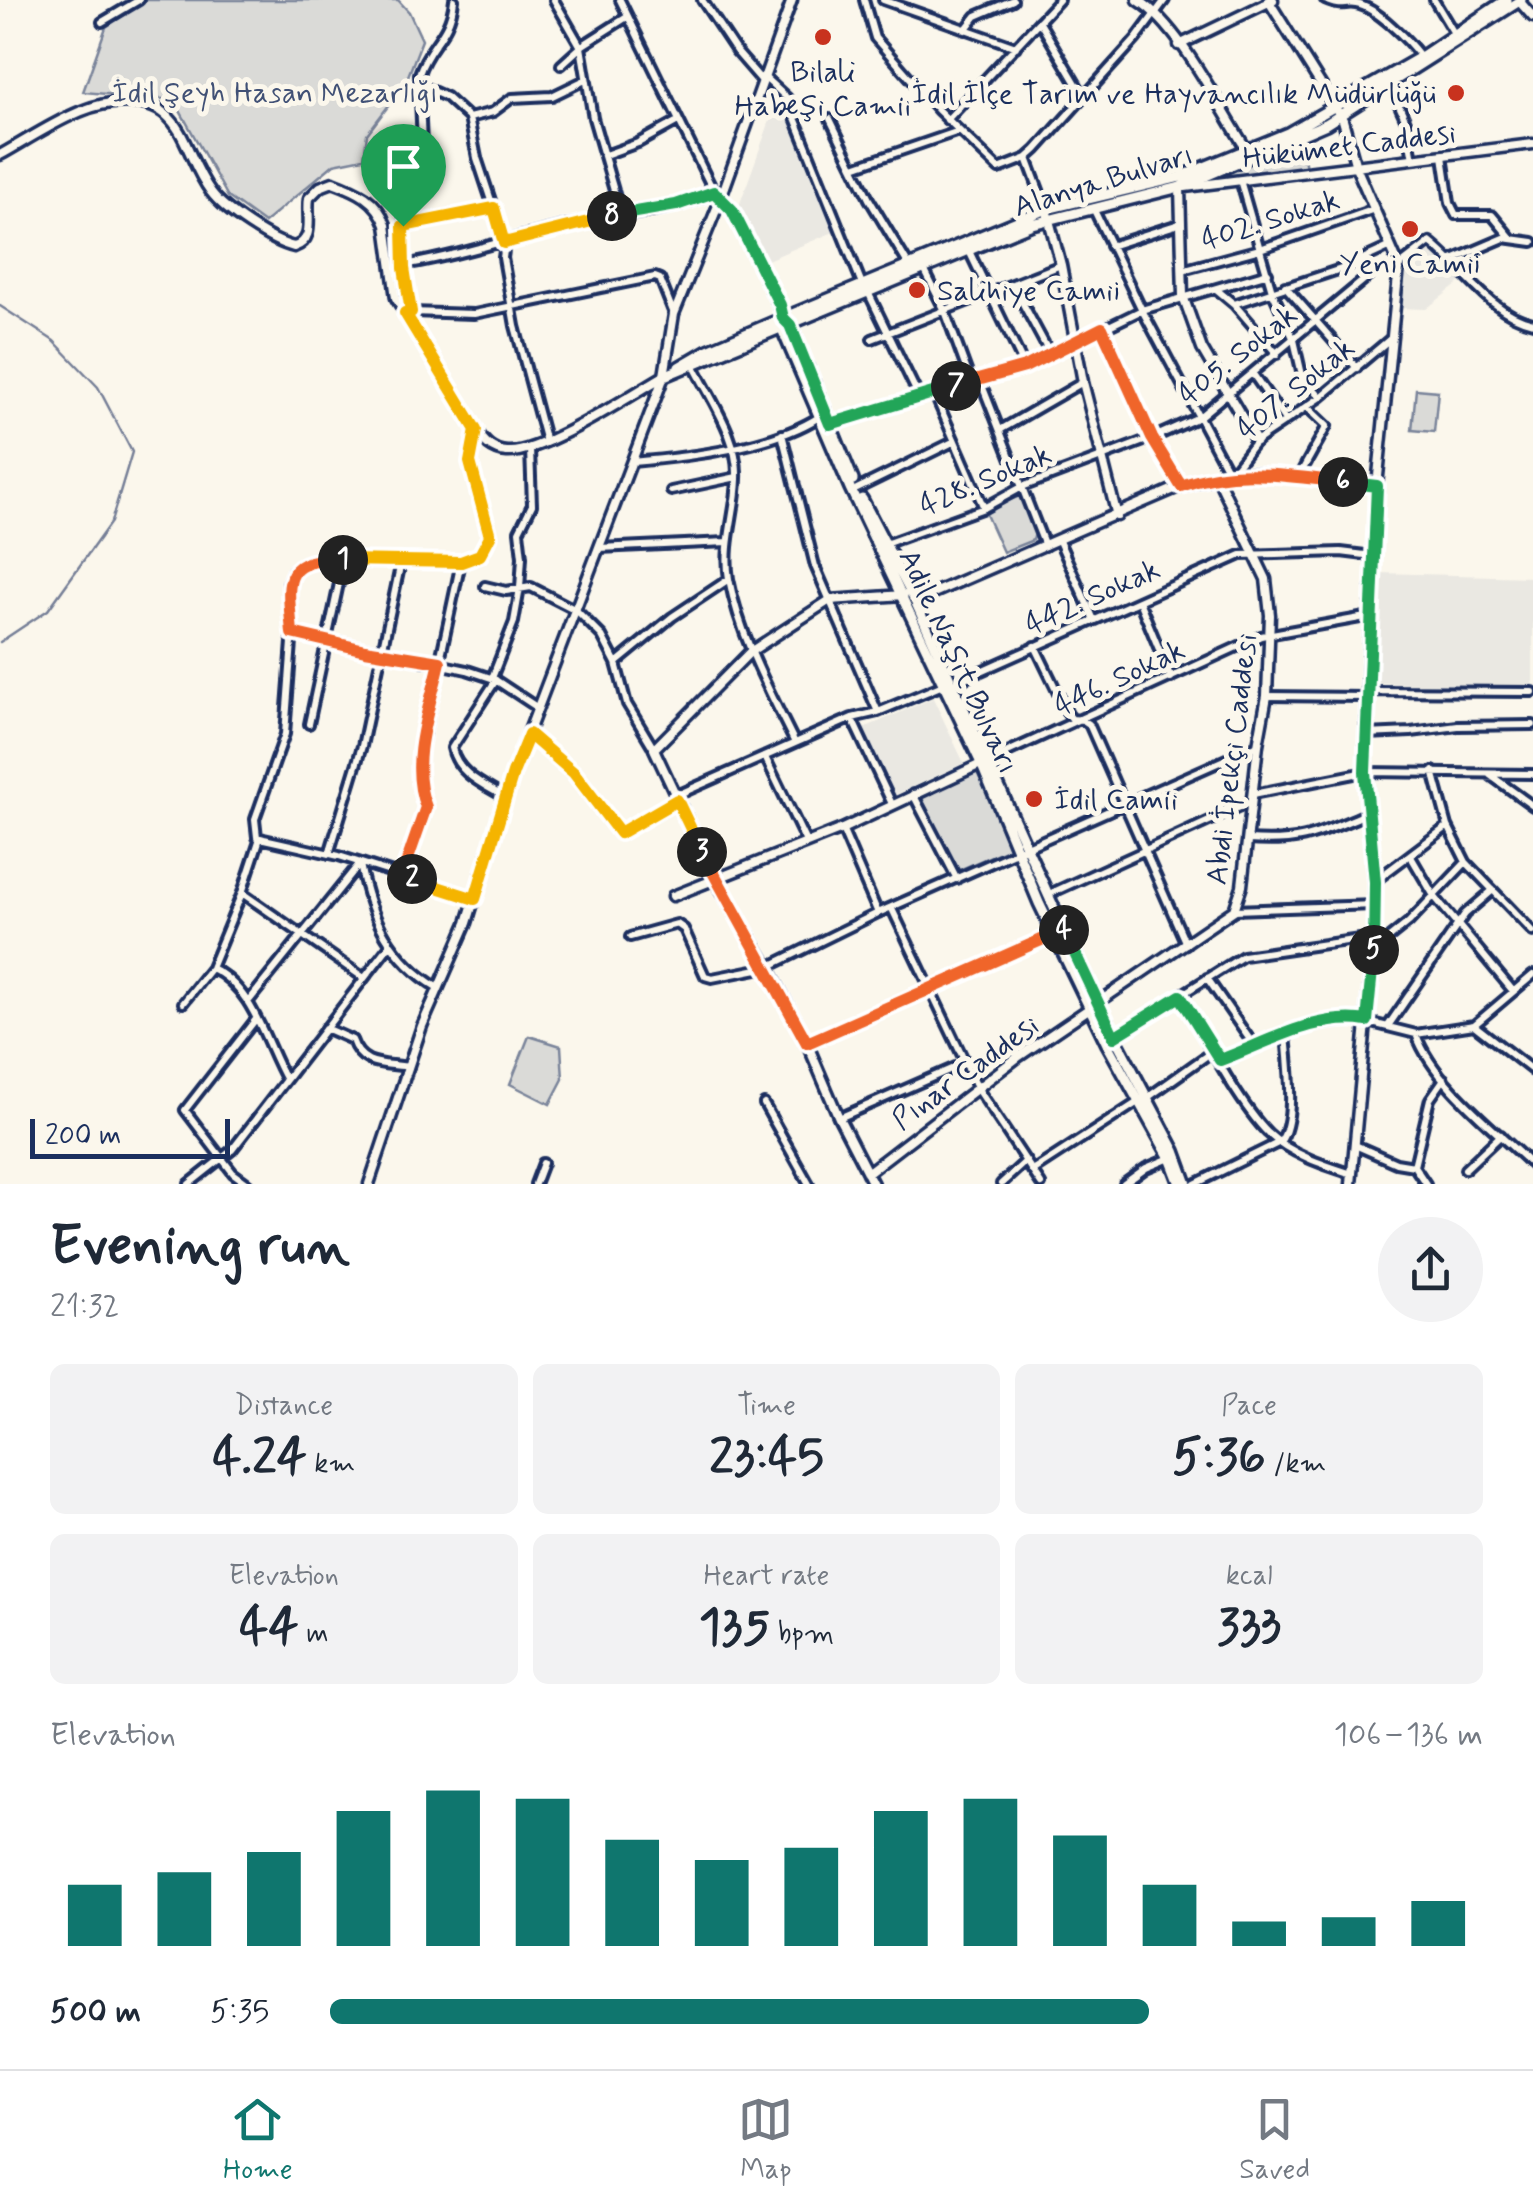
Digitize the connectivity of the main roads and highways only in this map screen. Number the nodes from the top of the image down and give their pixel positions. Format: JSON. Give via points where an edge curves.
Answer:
{"nodes":[{"id":1,"x":1506,"y":0,"type":"edge"},
{"id":2,"x":1520,"y":1,"type":"edge"},
{"id":3,"x":1338,"y":113,"type":"junction"},
{"id":4,"x":1180,"y":182,"type":"junction"},
{"id":5,"x":1046,"y":214,"type":"junction"},
{"id":6,"x":865,"y":288,"type":"junction"},
{"id":7,"x":785,"y":324,"type":"junction"},
{"id":8,"x":824,"y":420,"type":"junction"},
{"id":9,"x":948,"y":684,"type":"junction"},
{"id":10,"x":1021,"y":850,"type":"junction"},
{"id":11,"x":1060,"y":932,"type":"junction"},
{"id":12,"x":1094,"y":1007,"type":"junction"},
{"id":13,"x":1142,"y":1100,"type":"junction"},
{"id":14,"x":1187,"y":1184,"type":"edge"}],
"edges":[{"from":1,"to":3,"type":"main road","name":"Alanya Bulvarı"},
{"from":2,"to":3,"type":"main road","name":"Alanya Bulvarı"},
{"from":3,"to":4,"type":"main road","name":"Alanya Bulvarı"},
{"from":3,"to":4,"type":"main road","name":"Alanya Bulvarı"},
{"from":4,"to":5,"type":"main road","name":"Alanya Bulvarı"},
{"from":4,"to":5,"type":"main road","name":"Alanya Bulvarı"},
{"from":5,"to":6,"type":"main road","name":"Alanya Bulvarı"},
{"from":5,"to":6,"type":"main road","name":"Alanya Bulvarı","via":[[908,264]]},
{"from":6,"to":7,"type":"main road","name":"Alanya Bulvarı"},
{"from":7,"to":7,"type":"main road","via":[[708,350],[664,376],[694,366]]},
{"from":7,"to":8,"type":"main road","name":"Adile Naşit Bulvarı"},
{"from":8,"to":9,"type":"main road","name":"Adile Naşit Bulvarı"},
{"from":8,"to":9,"type":"main road","name":"Adile Naşit Bulvarı","via":[[915,601]]},
{"from":9,"to":10,"type":"main road","name":"Adile Naşit Bulvarı"},
{"from":10,"to":11,"type":"main road","name":"Adile Naşit Bulvarı"},
{"from":10,"to":11,"type":"main road","name":"Adile Naşit Bulvarı"},
{"from":11,"to":12,"type":"main road","name":"Adile Naşit Bulvarı"},
{"from":12,"to":13,"type":"main road","name":"Adile Naşit Bulvarı"},
{"from":12,"to":13,"type":"main road","name":"Adile Naşit Bulvarı"},
{"from":13,"to":14,"type":"main road","name":"Adile Naşit Bulvarı"},
{"from":13,"to":14,"type":"main road","name":"Adile Naşit Bulvarı"}]}
